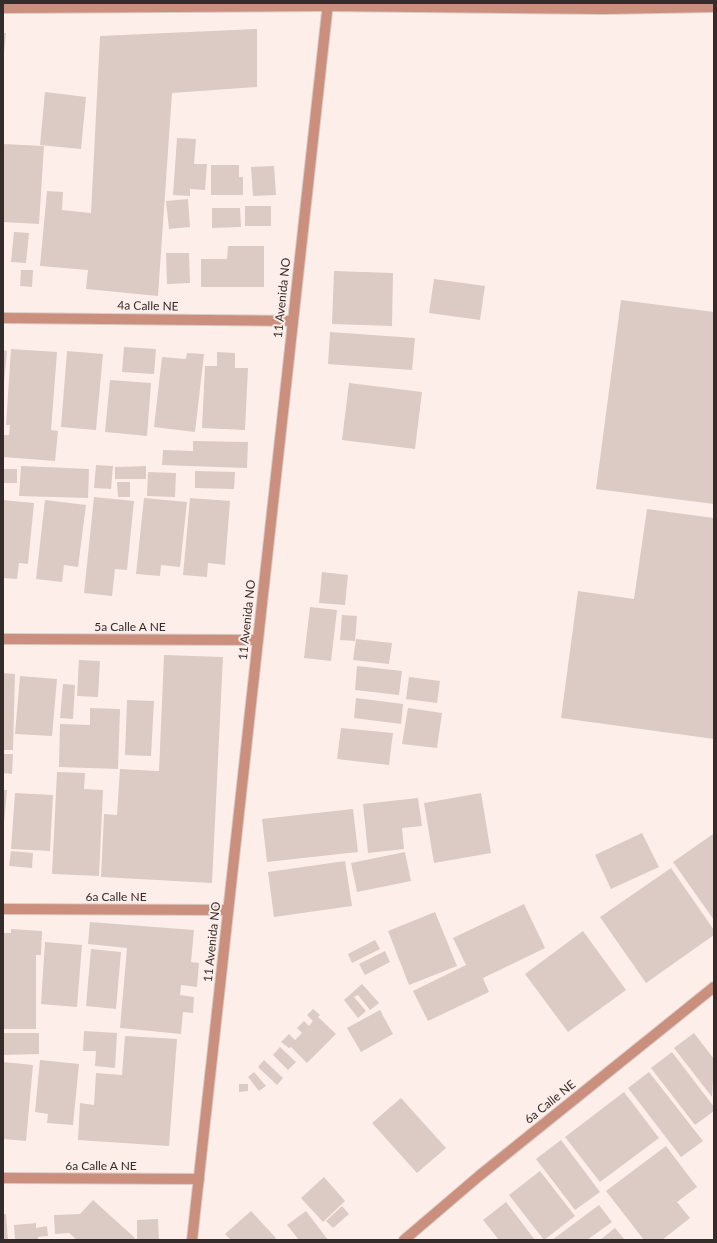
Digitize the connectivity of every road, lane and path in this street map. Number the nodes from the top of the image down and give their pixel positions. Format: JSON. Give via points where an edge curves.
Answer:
{"nodes":[{"id":1,"x":328,"y":5,"type":"edge"},
{"id":2,"x":605,"y":6,"type":"edge"},
{"id":3,"x":714,"y":7,"type":"edge"},
{"id":4,"x":3,"y":8,"type":"edge"},
{"id":5,"x":3,"y":318,"type":"edge"},
{"id":6,"x":293,"y":321,"type":"junction"},
{"id":7,"x":3,"y":639,"type":"edge"},
{"id":8,"x":258,"y":640,"type":"junction"},
{"id":9,"x":3,"y":909,"type":"edge"},
{"id":10,"x":228,"y":910,"type":"junction"},
{"id":11,"x":714,"y":987,"type":"edge"},
{"id":12,"x":3,"y":1178,"type":"edge"},
{"id":13,"x":199,"y":1179,"type":"junction"},
{"id":14,"x":192,"y":1240,"type":"edge"},
{"id":15,"x":404,"y":1240,"type":"edge"}],
"edges":[{"from":1,"to":2,"type":"street"},
{"from":1,"to":4,"type":"street"},
{"from":1,"to":6,"type":"street","name":"11 Avenida NO"},
{"from":2,"to":3,"type":"street"},
{"from":5,"to":6,"type":"street","name":"4a Calle NE"},
{"from":6,"to":8,"type":"street","name":"11 Avenida NO"},
{"from":7,"to":8,"type":"street","name":"5a Calle A NE"},
{"from":8,"to":10,"type":"street","name":"11 Avenida NO"},
{"from":9,"to":10,"type":"street","name":"6a Calle NE"},
{"from":10,"to":13,"type":"street","name":"11 Avenida NO"},
{"from":11,"to":15,"type":"street","name":"6a Calle NE","via":[[479,1176]]},
{"from":12,"to":13,"type":"street","name":"6a Calle A NE"},
{"from":13,"to":14,"type":"street","name":"11 Avenida NO"}]}
